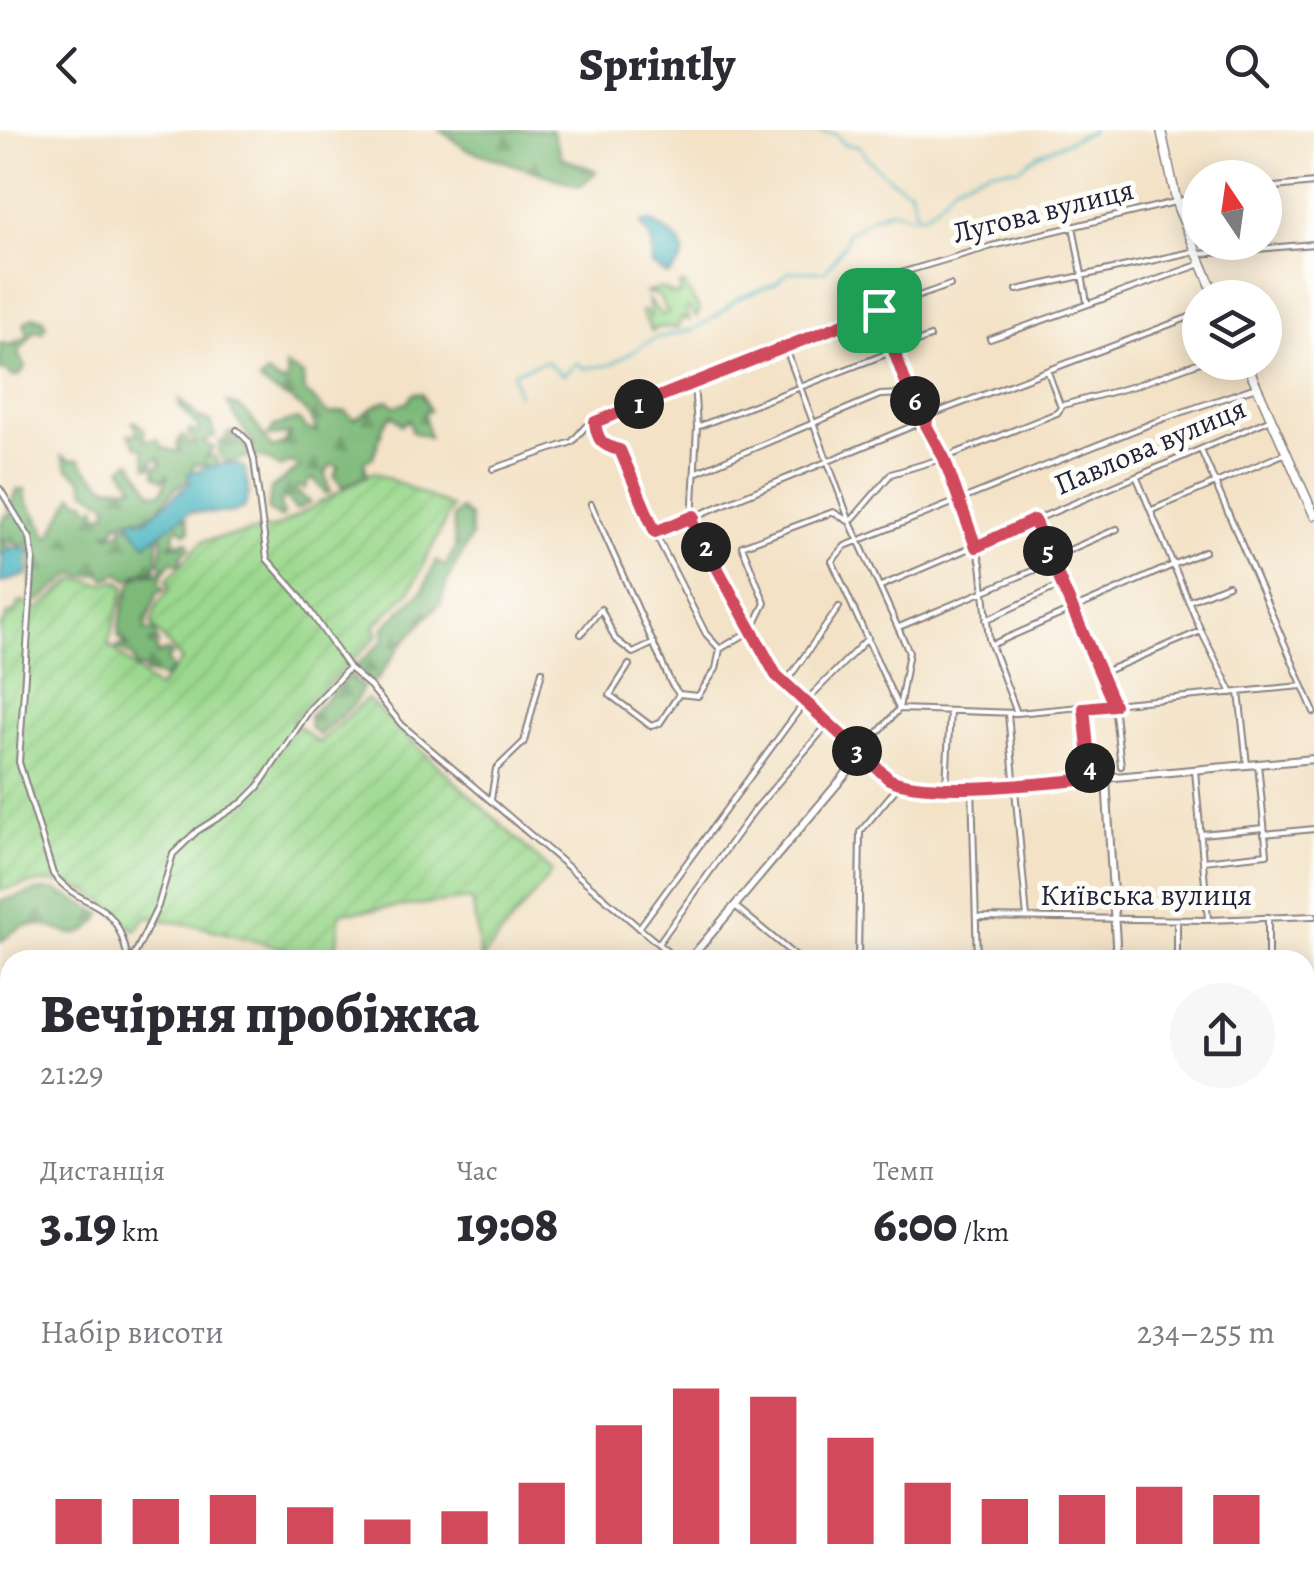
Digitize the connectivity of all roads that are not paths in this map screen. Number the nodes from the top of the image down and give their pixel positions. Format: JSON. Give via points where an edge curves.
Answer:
{"nodes":[{"id":1,"x":1161,"y":130,"type":"edge"},
{"id":2,"x":1314,"y":183,"type":"edge"},
{"id":3,"x":1282,"y":186,"type":"edge"},
{"id":4,"x":1182,"y":200,"type":"edge"},
{"id":5,"x":1176,"y":201,"type":"junction"},
{"id":6,"x":1182,"y":216,"type":"edge"},
{"id":7,"x":1073,"y":226,"type":"junction"},
{"id":8,"x":1314,"y":244,"type":"edge"},
{"id":9,"x":1282,"y":247,"type":"edge"},
{"id":10,"x":1182,"y":258,"type":"edge"},
{"id":11,"x":1188,"y":260,"type":"edge"},
{"id":12,"x":1082,"y":274,"type":"junction"},
{"id":13,"x":950,"y":286,"type":"dead end"},
{"id":14,"x":1017,"y":290,"type":"dead end"},
{"id":15,"x":1087,"y":302,"type":"junction"},
{"id":16,"x":879,"y":310,"type":"junction"},
{"id":17,"x":1182,"y":320,"type":"edge"},
{"id":18,"x":930,"y":337,"type":"dead end"},
{"id":19,"x":990,"y":339,"type":"dead end"},
{"id":20,"x":785,"y":347,"type":"junction"},
{"id":21,"x":892,"y":349,"type":"junction"},
{"id":22,"x":1182,"y":368,"type":"edge"},
{"id":23,"x":1048,"y":372,"type":"junction"},
{"id":24,"x":1254,"y":380,"type":"edge"},
{"id":25,"x":694,"y":383,"type":"junction"},
{"id":26,"x":1256,"y":386,"type":"junction"},
{"id":27,"x":800,"y":387,"type":"junction"},
{"id":28,"x":912,"y":400,"type":"junction"},
{"id":29,"x":1061,"y":408,"type":"junction"},
{"id":30,"x":1270,"y":419,"type":"junction"},
{"id":31,"x":927,"y":420,"type":"junction"},
{"id":32,"x":595,"y":422,"type":"junction"},
{"id":33,"x":813,"y":423,"type":"junction"},
{"id":34,"x":696,"y":427,"type":"junction"},
{"id":35,"x":237,"y":430,"type":"dead end"},
{"id":36,"x":1200,"y":450,"type":"junction"},
{"id":37,"x":1286,"y":453,"type":"junction"},
{"id":38,"x":944,"y":458,"type":"junction"},
{"id":39,"x":827,"y":459,"type":"junction"},
{"id":40,"x":493,"y":469,"type":"dead end"},
{"id":41,"x":694,"y":474,"type":"junction"},
{"id":42,"x":1137,"y":476,"type":"junction"},
{"id":43,"x":1215,"y":482,"type":"junction"},
{"id":44,"x":0,"y":489,"type":"edge"},
{"id":45,"x":959,"y":500,"type":"junction"},
{"id":46,"x":591,"y":504,"type":"dead end"},
{"id":47,"x":1150,"y":510,"type":"junction"},
{"id":48,"x":1314,"y":515,"type":"edge"},
{"id":49,"x":694,"y":516,"type":"junction"},
{"id":50,"x":1034,"y":520,"type":"junction"},
{"id":51,"x":850,"y":522,"type":"junction"},
{"id":52,"x":1117,"y":529,"type":"dead end"},
{"id":53,"x":655,"y":532,"type":"junction"},
{"id":54,"x":859,"y":540,"type":"junction"},
{"id":55,"x":976,"y":547,"type":"junction"},
{"id":56,"x":1205,"y":551,"type":"dead end"},
{"id":57,"x":1052,"y":560,"type":"junction"},
{"id":58,"x":1173,"y":563,"type":"junction"},
{"id":59,"x":1063,"y":584,"type":"junction"},
{"id":60,"x":881,"y":586,"type":"junction"},
{"id":61,"x":1228,"y":586,"type":"dead end"},
{"id":62,"x":984,"y":591,"type":"junction"},
{"id":63,"x":1189,"y":601,"type":"junction"},
{"id":64,"x":839,"y":607,"type":"dead end"},
{"id":65,"x":1074,"y":608,"type":"junction"},
{"id":66,"x":986,"y":620,"type":"junction"},
{"id":67,"x":899,"y":627,"type":"junction"},
{"id":68,"x":752,"y":630,"type":"junction"},
{"id":69,"x":1201,"y":631,"type":"junction"},
{"id":70,"x":581,"y":634,"type":"dead end"},
{"id":71,"x":868,"y":638,"type":"junction"},
{"id":72,"x":654,"y":642,"type":"junction"},
{"id":73,"x":991,"y":645,"type":"junction"},
{"id":74,"x":720,"y":649,"type":"junction"},
{"id":75,"x":629,"y":666,"type":"dead end"},
{"id":76,"x":349,"y":668,"type":"junction"},
{"id":77,"x":542,"y":671,"type":"dead end"},
{"id":78,"x":1102,"y":672,"type":"junction"},
{"id":79,"x":784,"y":685,"type":"junction"},
{"id":80,"x":1302,"y":686,"type":"junction"},
{"id":81,"x":1236,"y":692,"type":"junction"},
{"id":82,"x":679,"y":694,"type":"junction"},
{"id":83,"x":804,"y":703,"type":"junction"},
{"id":84,"x":1114,"y":705,"type":"junction"},
{"id":85,"x":1084,"y":708,"type":"junction"},
{"id":86,"x":899,"y":709,"type":"junction"},
{"id":87,"x":950,"y":712,"type":"junction"},
{"id":88,"x":1314,"y":712,"type":"edge"},
{"id":89,"x":1008,"y":714,"type":"junction"},
{"id":90,"x":1017,"y":714,"type":"junction"},
{"id":91,"x":828,"y":724,"type":"junction"},
{"id":92,"x":861,"y":755,"type":"junction"},
{"id":93,"x":1314,"y":760,"type":"edge"},
{"id":94,"x":1258,"y":764,"type":"junction"},
{"id":95,"x":1247,"y":765,"type":"junction"},
{"id":96,"x":1121,"y":766,"type":"dead end"},
{"id":97,"x":1195,"y":770,"type":"junction"},
{"id":98,"x":1106,"y":778,"type":"junction"},
{"id":99,"x":1091,"y":779,"type":"junction"},
{"id":100,"x":900,"y":784,"type":"junction"},
{"id":101,"x":946,"y":786,"type":"junction"},
{"id":102,"x":972,"y":786,"type":"junction"},
{"id":103,"x":1016,"y":786,"type":"junction"},
{"id":104,"x":492,"y":799,"type":"junction"},
{"id":105,"x":1314,"y":828,"type":"edge"},
{"id":106,"x":1264,"y":831,"type":"junction"},
{"id":107,"x":1201,"y":834,"type":"junction"},
{"id":108,"x":1204,"y":861,"type":"junction"},
{"id":109,"x":735,"y":906,"type":"junction"},
{"id":110,"x":1314,"y":916,"type":"edge"},
{"id":111,"x":1268,"y":917,"type":"junction"},
{"id":112,"x":978,"y":918,"type":"junction"},
{"id":113,"x":1027,"y":918,"type":"junction"},
{"id":114,"x":1177,"y":920,"type":"junction"},
{"id":115,"x":1208,"y":920,"type":"junction"},
{"id":116,"x":1117,"y":921,"type":"junction"},
{"id":117,"x":639,"y":928,"type":"junction"},
{"id":118,"x":658,"y":944,"type":"junction"},
{"id":119,"x":127,"y":950,"type":"edge"},
{"id":120,"x":135,"y":950,"type":"edge"},
{"id":121,"x":665,"y":950,"type":"edge"},
{"id":122,"x":698,"y":950,"type":"edge"},
{"id":123,"x":788,"y":950,"type":"edge"},
{"id":124,"x":858,"y":950,"type":"edge"},
{"id":125,"x":978,"y":950,"type":"edge"},
{"id":126,"x":1117,"y":950,"type":"edge"},
{"id":127,"x":1178,"y":950,"type":"edge"},
{"id":128,"x":1268,"y":950,"type":"edge"}],
"edges":[{"from":1,"to":5,"type":"main road"},
{"from":2,"to":3,"type":"street"},
{"from":4,"to":5,"type":"street","name":"Лугова вулиця"},
{"from":5,"to":6,"type":"main road"},
{"from":5,"to":7,"type":"street","name":"Лугова вулиця"},
{"from":7,"to":12,"type":"street"},
{"from":7,"to":16,"type":"street","name":"Лугова вулиця","via":[[870,282]]},
{"from":8,"to":9,"type":"street"},
{"from":10,"to":12,"type":"street"},
{"from":11,"to":15,"type":"street"},
{"from":12,"to":14,"type":"street"},
{"from":12,"to":15,"type":"street"},
{"from":13,"to":16,"type":"street"},
{"from":15,"to":19,"type":"street"},
{"from":16,"to":20,"type":"street"},
{"from":16,"to":21,"type":"street"},
{"from":17,"to":23,"type":"street"},
{"from":18,"to":21,"type":"street"},
{"from":20,"to":25,"type":"street"},
{"from":20,"to":27,"type":"street"},
{"from":21,"to":27,"type":"street"},
{"from":21,"to":28,"type":"street"},
{"from":22,"to":29,"type":"street"},
{"from":23,"to":29,"type":"street"},
{"from":23,"to":31,"type":"street"},
{"from":24,"to":26,"type":"main road"},
{"from":25,"to":32,"type":"street"},
{"from":25,"to":34,"type":"street"},
{"from":26,"to":30,"type":"main road"},
{"from":26,"to":45,"type":"street"},
{"from":27,"to":33,"type":"street"},
{"from":27,"to":34,"type":"street"},
{"from":28,"to":31,"type":"street"},
{"from":28,"to":33,"type":"street","via":[[880,395]]},
{"from":29,"to":38,"type":"street"},
{"from":30,"to":36,"type":"street","name":"Павлова вулиця"},
{"from":30,"to":37,"type":"main road"},
{"from":31,"to":38,"type":"street"},
{"from":31,"to":39,"type":"street"},
{"from":32,"to":40,"type":"street","via":[[572,442]]},
{"from":32,"to":53,"type":"street","via":[[602,444],[620,450]]},
{"from":33,"to":39,"type":"street"},
{"from":33,"to":41,"type":"street"},
{"from":34,"to":41,"type":"street"},
{"from":35,"to":76,"type":"street","via":[[254,460],[267,559]]},
{"from":36,"to":42,"type":"street","name":"Павлова вулиця"},
{"from":36,"to":43,"type":"street"},
{"from":37,"to":43,"type":"street"},
{"from":37,"to":48,"type":"main road"},
{"from":38,"to":45,"type":"street"},
{"from":38,"to":51,"type":"street","via":[[891,474]]},
{"from":39,"to":49,"type":"street"},
{"from":39,"to":51,"type":"street"},
{"from":41,"to":49,"type":"street"},
{"from":42,"to":47,"type":"street"},
{"from":42,"to":50,"type":"street","name":"Павлова вулиця"},
{"from":43,"to":47,"type":"street"},
{"from":43,"to":80,"type":"street"},
{"from":44,"to":119,"type":"street","via":[[30,538],[33,559],[19,762],[53,874],[108,911]]},
{"from":45,"to":54,"type":"street"},
{"from":45,"to":55,"type":"street"},
{"from":46,"to":72,"type":"street"},
{"from":47,"to":58,"type":"street"},
{"from":49,"to":53,"type":"street"},
{"from":49,"to":68,"type":"street"},
{"from":50,"to":55,"type":"street","name":"Павлова вулиця"},
{"from":50,"to":57,"type":"street"},
{"from":51,"to":54,"type":"street"},
{"from":51,"to":68,"type":"street","via":[[834,512],[742,546],[766,603]]},
{"from":52,"to":57,"type":"street"},
{"from":53,"to":74,"type":"street"},
{"from":54,"to":60,"type":"street"},
{"from":54,"to":71,"type":"street","via":[[832,561]]},
{"from":55,"to":60,"type":"street","name":"Павлова вулиця"},
{"from":55,"to":62,"type":"street"},
{"from":56,"to":58,"type":"street"},
{"from":57,"to":59,"type":"street"},
{"from":57,"to":62,"type":"street"},
{"from":58,"to":63,"type":"street"},
{"from":58,"to":65,"type":"street"},
{"from":59,"to":65,"type":"street"},
{"from":59,"to":66,"type":"street"},
{"from":60,"to":67,"type":"street"},
{"from":61,"to":63,"type":"street"},
{"from":62,"to":66,"type":"street"},
{"from":62,"to":67,"type":"street"},
{"from":63,"to":69,"type":"street"},
{"from":64,"to":79,"type":"street"},
{"from":65,"to":73,"type":"street"},
{"from":65,"to":78,"type":"street"},
{"from":66,"to":73,"type":"street"},
{"from":67,"to":86,"type":"street","via":[[909,652]]},
{"from":68,"to":74,"type":"street"},
{"from":68,"to":79,"type":"street"},
{"from":69,"to":78,"type":"street"},
{"from":69,"to":81,"type":"street"},
{"from":70,"to":72,"type":"street","via":[[601,608],[615,639],[633,653]]},
{"from":71,"to":83,"type":"street"},
{"from":71,"to":86,"type":"street"},
{"from":72,"to":82,"type":"street"},
{"from":73,"to":90,"type":"street"},
{"from":74,"to":82,"type":"street","via":[[698,696]]},
{"from":75,"to":82,"type":"street","via":[[610,695],[650,726],[660,723]]},
{"from":76,"to":104,"type":"street","via":[[402,725]]},
{"from":76,"to":120,"type":"street","via":[[310,709],[258,787],[173,854],[158,906]]},
{"from":77,"to":104,"type":"street","via":[[524,742],[496,769]]},
{"from":78,"to":84,"type":"street"},
{"from":79,"to":83,"type":"street"},
{"from":80,"to":81,"type":"street"},
{"from":80,"to":88,"type":"street"},
{"from":81,"to":84,"type":"street"},
{"from":81,"to":95,"type":"street"},
{"from":83,"to":91,"type":"street"},
{"from":83,"to":117,"type":"street"},
{"from":84,"to":85,"type":"street"},
{"from":84,"to":96,"type":"street"},
{"from":85,"to":90,"type":"street"},
{"from":85,"to":99,"type":"street"},
{"from":86,"to":87,"type":"street"},
{"from":86,"to":92,"type":"street"},
{"from":87,"to":89,"type":"street"},
{"from":87,"to":101,"type":"street"},
{"from":89,"to":90,"type":"street"},
{"from":89,"to":103,"type":"street"},
{"from":91,"to":92,"type":"street"},
{"from":91,"to":118,"type":"street","via":[[752,812]]},
{"from":92,"to":100,"type":"street"},
{"from":92,"to":109,"type":"street"},
{"from":93,"to":94,"type":"street"},
{"from":94,"to":95,"type":"street"},
{"from":94,"to":106,"type":"street"},
{"from":95,"to":97,"type":"street"},
{"from":97,"to":98,"type":"street"},
{"from":97,"to":107,"type":"street"},
{"from":98,"to":99,"type":"street"},
{"from":98,"to":116,"type":"street"},
{"from":99,"to":103,"type":"street"},
{"from":100,"to":101,"type":"street"},
{"from":100,"to":124,"type":"street","via":[[860,832]]},
{"from":101,"to":102,"type":"street"},
{"from":102,"to":103,"type":"street"},
{"from":102,"to":112,"type":"street"},
{"from":103,"to":113,"type":"street"},
{"from":104,"to":117,"type":"street"},
{"from":105,"to":106,"type":"street"},
{"from":106,"to":107,"type":"street"},
{"from":106,"to":108,"type":"street","via":[[1266,854]]},
{"from":107,"to":108,"type":"street"},
{"from":108,"to":115,"type":"street"},
{"from":109,"to":122,"type":"street"},
{"from":109,"to":123,"type":"street"},
{"from":110,"to":111,"type":"street","name":"Київська вулиця"},
{"from":111,"to":115,"type":"street","name":"Київська вулиця"},
{"from":111,"to":128,"type":"street"},
{"from":112,"to":113,"type":"street","name":"Київська вулиця"},
{"from":112,"to":125,"type":"street"},
{"from":113,"to":116,"type":"street","name":"Київська вулиця"},
{"from":114,"to":115,"type":"street","name":"Київська вулиця"},
{"from":114,"to":116,"type":"street","name":"Київська вулиця"},
{"from":114,"to":127,"type":"street"},
{"from":116,"to":126,"type":"street"},
{"from":117,"to":118,"type":"street"},
{"from":118,"to":121,"type":"street"}]}
